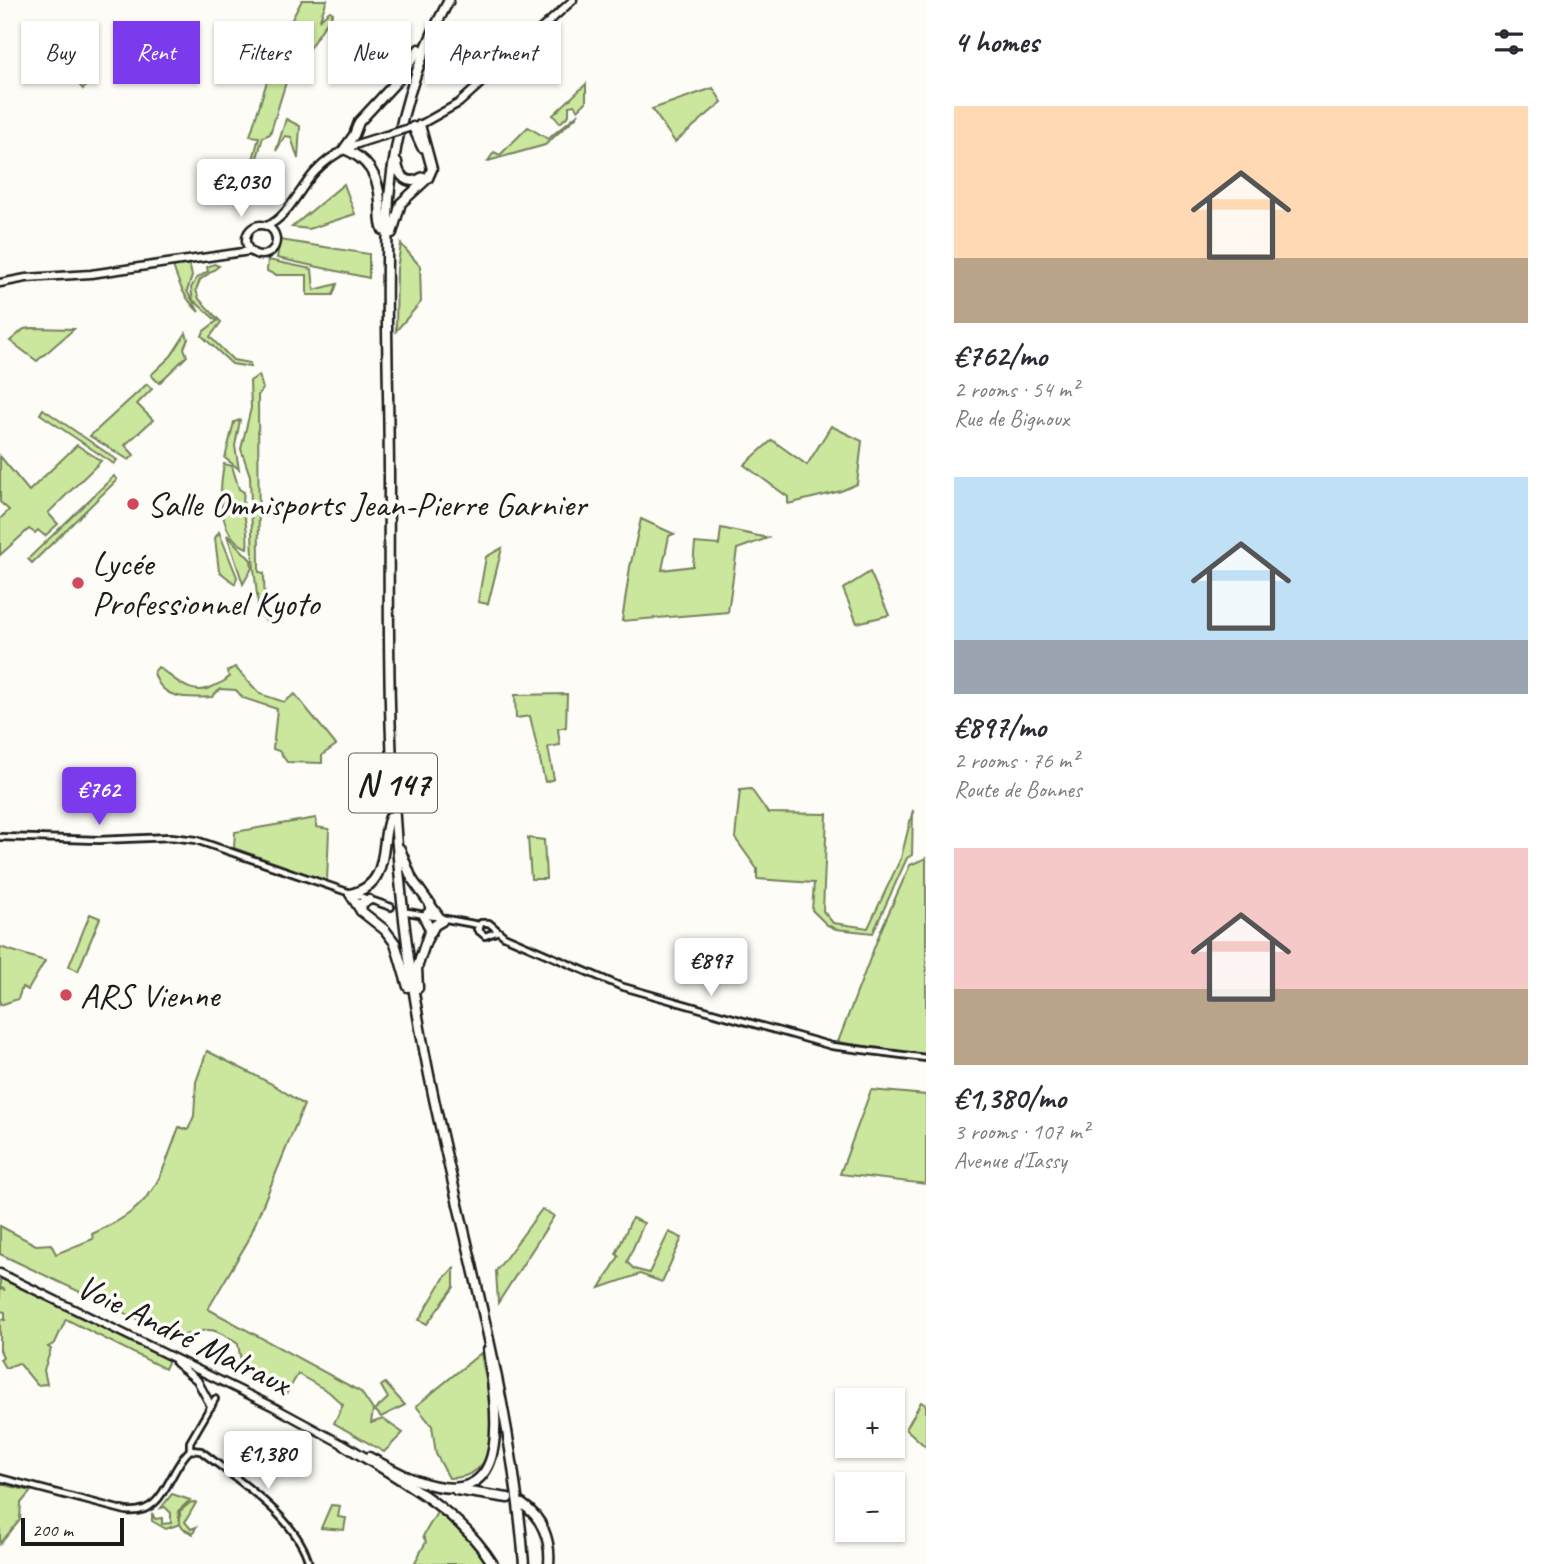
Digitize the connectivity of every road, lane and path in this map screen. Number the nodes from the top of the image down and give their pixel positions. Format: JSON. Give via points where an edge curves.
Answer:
{"nodes":[{"id":1,"x":443,"y":0,"type":"edge"},
{"id":2,"x":449,"y":0,"type":"edge"},
{"id":3,"x":573,"y":0,"type":"edge"},
{"id":4,"x":419,"y":48,"type":"junction"},
{"id":5,"x":401,"y":121,"type":"junction"},
{"id":6,"x":414,"y":127,"type":"junction"},
{"id":7,"x":356,"y":139,"type":"junction"},
{"id":8,"x":344,"y":149,"type":"junction"},
{"id":9,"x":364,"y":159,"type":"junction"},
{"id":10,"x":281,"y":215,"type":"junction"},
{"id":11,"x":267,"y":226,"type":"junction"},
{"id":12,"x":383,"y":230,"type":"junction"},
{"id":13,"x":274,"y":232,"type":"junction"},
{"id":14,"x":246,"y":240,"type":"junction"},
{"id":15,"x":235,"y":251,"type":"junction"},
{"id":16,"x":250,"y":251,"type":"junction"},
{"id":17,"x":388,"y":260,"type":"junction"},
{"id":18,"x":0,"y":283,"type":"edge"},
{"id":19,"x":392,"y":816,"type":"junction"},
{"id":20,"x":0,"y":837,"type":"edge"},
{"id":21,"x":364,"y":887,"type":"junction"},
{"id":22,"x":350,"y":894,"type":"junction"},
{"id":23,"x":367,"y":899,"type":"junction"},
{"id":24,"x":430,"y":903,"type":"junction"},
{"id":25,"x":391,"y":906,"type":"dead end"},
{"id":26,"x":361,"y":911,"type":"junction"},
{"id":27,"x":408,"y":912,"type":"dead end"},
{"id":28,"x":424,"y":917,"type":"junction"},
{"id":29,"x":442,"y":921,"type":"junction"},
{"id":30,"x":492,"y":927,"type":"junction"},
{"id":31,"x":477,"y":928,"type":"junction"},
{"id":32,"x":497,"y":932,"type":"junction"},
{"id":33,"x":490,"y":934,"type":"junction"},
{"id":34,"x":427,"y":939,"type":"junction"},
{"id":35,"x":408,"y":987,"type":"junction"},
{"id":36,"x":418,"y":1018,"type":"junction"},
{"id":37,"x":926,"y":1058,"type":"edge"},
{"id":38,"x":0,"y":1273,"type":"edge"},
{"id":39,"x":154,"y":1348,"type":"junction"},
{"id":40,"x":488,"y":1350,"type":"junction"},
{"id":41,"x":205,"y":1395,"type":"junction"},
{"id":42,"x":215,"y":1399,"type":"joint"},
{"id":43,"x":211,"y":1406,"type":"junction"},
{"id":44,"x":344,"y":1445,"type":"junction"},
{"id":45,"x":192,"y":1450,"type":"junction"},
{"id":46,"x":369,"y":1457,"type":"junction"},
{"id":47,"x":0,"y":1478,"type":"edge"},
{"id":48,"x":508,"y":1498,"type":"dead end"},
{"id":49,"x":522,"y":1504,"type":"dead end"},
{"id":50,"x":309,"y":1564,"type":"edge"},
{"id":51,"x":493,"y":1564,"type":"edge"},
{"id":52,"x":521,"y":1564,"type":"edge"},
{"id":53,"x":549,"y":1564,"type":"edge"}],
"edges":[{"from":1,"to":4,"type":"highway","number":"N 147"},
{"from":2,"to":5,"type":"highway","number":"N 147","via":[[422,56]]},
{"from":3,"to":6,"type":"main road","via":[[460,102]]},
{"from":4,"to":7,"type":"highway","via":[[398,80],[359,122]]},
{"from":4,"to":12,"type":"highway","number":"N 147","via":[[393,135]]},
{"from":5,"to":6,"type":"highway","via":[[397,164],[402,177],[413,182],[421,179],[429,166]]},
{"from":5,"to":17,"type":"highway","number":"N 147","via":[[389,197]]},
{"from":6,"to":7,"type":"main road","bridge":true},
{"from":6,"to":17,"type":"highway","via":[[432,169],[401,203]]},
{"from":7,"to":8,"type":"highway"},
{"from":7,"to":9,"type":"highway"},
{"from":8,"to":9,"type":"highway"},
{"from":8,"to":10,"type":"main road","via":[[317,169]]},
{"from":9,"to":12,"type":"highway","via":[[377,186]]},
{"from":10,"to":11,"type":"main road"},
{"from":10,"to":13,"type":"main road"},
{"from":11,"to":13,"type":"main road"},
{"from":11,"to":14,"type":"main road","via":[[251,229]]},
{"from":12,"to":19,"type":"highway","number":"N 147","via":[[385,701]]},
{"from":13,"to":16,"type":"main road","via":[[276,242],[271,251],[262,255]]},
{"from":14,"to":15,"type":"main road"},
{"from":14,"to":16,"type":"main road"},
{"from":15,"to":16,"type":"main road"},
{"from":15,"to":18,"type":"main road","via":[[103,273]]},
{"from":17,"to":19,"type":"highway","number":"N 147"},
{"from":19,"to":21,"type":"highway","via":[[382,865]]},
{"from":19,"to":24,"type":"highway","via":[[407,868]]},
{"from":19,"to":35,"type":"highway","number":"N 147"},
{"from":19,"to":36,"type":"highway","number":"N 147"},
{"from":20,"to":22,"type":"street","via":[[196,840]]},
{"from":21,"to":22,"type":"highway"},
{"from":21,"to":23,"type":"highway"},
{"from":22,"to":23,"type":"street"},
{"from":22,"to":26,"type":"highway"},
{"from":23,"to":25,"type":"street"},
{"from":23,"to":26,"type":"highway"},
{"from":24,"to":28,"type":"highway"},
{"from":24,"to":29,"type":"highway"},
{"from":26,"to":35,"type":"highway","via":[[395,943]]},
{"from":27,"to":28,"type":"street"},
{"from":28,"to":29,"type":"street"},
{"from":28,"to":34,"type":"highway","via":[[430,925]]},
{"from":29,"to":31,"type":"street"},
{"from":29,"to":34,"type":"highway"},
{"from":30,"to":31,"type":"street","via":[[486,922]]},
{"from":30,"to":32,"type":"street"},
{"from":30,"to":33,"type":"street"},
{"from":31,"to":33,"type":"street","via":[[485,936]]},
{"from":32,"to":33,"type":"street"},
{"from":32,"to":37,"type":"street","via":[[620,986],[832,1046]]},
{"from":34,"to":36,"type":"highway","via":[[418,968]]},
{"from":35,"to":40,"type":"highway","number":"N 147"},
{"from":36,"to":52,"type":"highway","number":"N 147","via":[[503,1396],[518,1499]]},
{"from":38,"to":39,"type":"main road","name":"Voie André Malraux"},
{"from":39,"to":41,"type":"main road","via":[[190,1372]]},
{"from":39,"to":44,"type":"main road","name":"Voie André Malraux"},
{"from":40,"to":46,"type":"highway","via":[[497,1439],[492,1458],[479,1476],[460,1486],[428,1484]]},
{"from":40,"to":52,"type":"highway","number":"N 147","via":[[508,1456]]},
{"from":41,"to":42,"type":"main road"},
{"from":41,"to":43,"type":"main road"},
{"from":42,"to":43,"type":"street"},
{"from":43,"to":45,"type":"street","via":[[190,1442]]},
{"from":44,"to":46,"type":"highway"},
{"from":44,"to":51,"type":"highway","via":[[448,1514]]},
{"from":45,"to":47,"type":"street","via":[[158,1501],[143,1511],[126,1511]]},
{"from":45,"to":50,"type":"street","via":[[201,1451],[292,1528]]},
{"from":46,"to":48,"type":"highway","via":[[424,1485]]},
{"from":49,"to":53,"type":"highway","via":[[545,1530]]}]}
